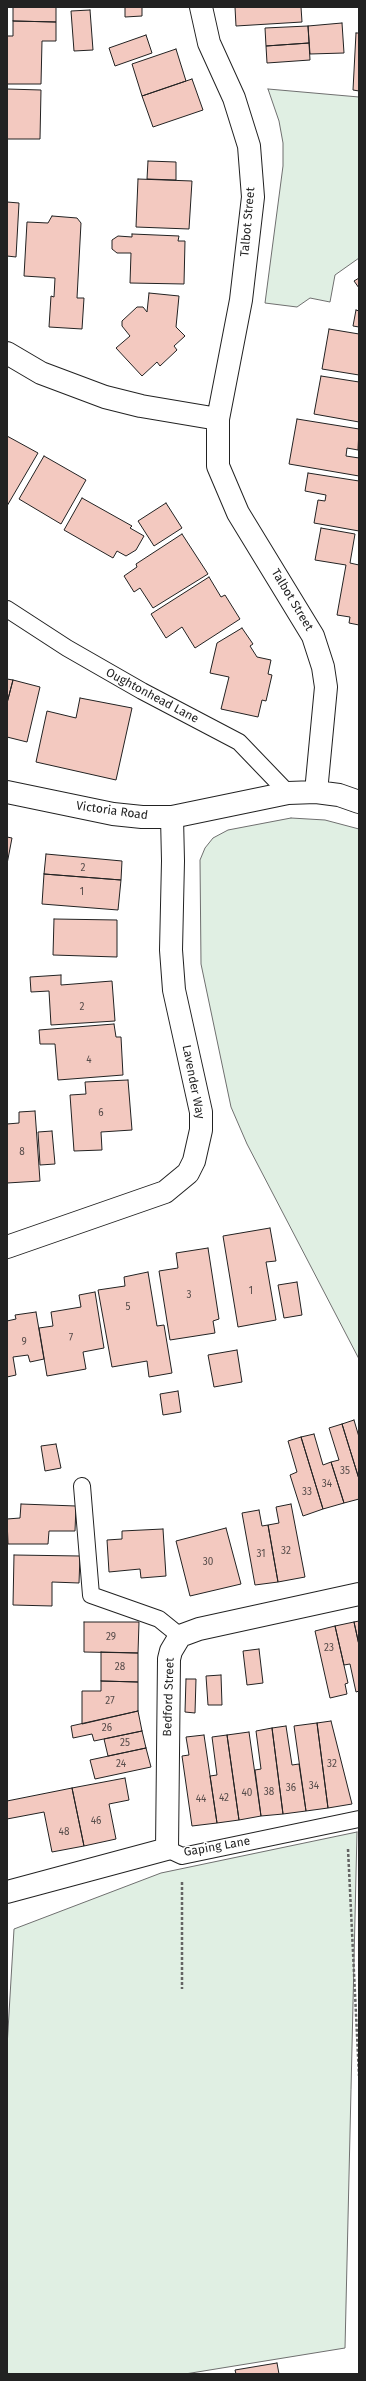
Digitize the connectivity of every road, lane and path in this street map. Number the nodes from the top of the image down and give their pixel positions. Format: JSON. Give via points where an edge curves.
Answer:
{"nodes":[{"id":1,"x":201,"y":7,"type":"edge"},
{"id":2,"x":7,"y":353,"type":"edge"},
{"id":3,"x":218,"y":419,"type":"junction"},
{"id":4,"x":7,"y":609,"type":"edge"},
{"id":5,"x":7,"y":792,"type":"edge"},
{"id":6,"x":288,"y":792,"type":"junction"},
{"id":7,"x":316,"y":792,"type":"junction"},
{"id":8,"x":359,"y":802,"type":"edge"},
{"id":9,"x":172,"y":817,"type":"junction"},
{"id":10,"x":7,"y":1247,"type":"edge"},
{"id":11,"x":82,"y":1486,"type":"dead end"},
{"id":12,"x":359,"y":1594,"type":"edge"},
{"id":13,"x":180,"y":1636,"type":"junction"},
{"id":14,"x":353,"y":1820,"type":"edge"},
{"id":15,"x":174,"y":1853,"type":"junction"},
{"id":16,"x":7,"y":1892,"type":"edge"},
{"id":17,"x":182,"y":1989,"type":"dead end"},
{"id":18,"x":359,"y":2076,"type":"edge"}],
"edges":[{"from":1,"to":3,"type":"street","name":"Talbot Street","via":[[209,43],[234,98],[249,146],[253,197],[241,300]]},
{"from":2,"to":3,"type":"street","via":[[41,373],[105,397]]},
{"from":3,"to":7,"type":"street","name":"Talbot Street","via":[[218,466],[225,487],[238,513],[313,636],[323,667],[326,687]]},
{"from":4,"to":6,"type":"lane","name":"Oughtonhead Lane","via":[[67,648],[142,691],[239,742]]},
{"from":5,"to":9,"type":"street","name":"Victoria Road","via":[[113,814]]},
{"from":6,"to":7,"type":"street","name":"Victoria Road"},
{"from":6,"to":9,"type":"street","name":"Victoria Road"},
{"from":7,"to":8,"type":"street","name":"Victoria Road"},
{"from":9,"to":10,"type":"street","name":"Lavender Way","via":[[174,990],[201,1112],[200,1142],[194,1161],[188,1173],[165,1192]]},
{"from":11,"to":13,"type":"lane","via":[[91,1595],[159,1619]]},
{"from":12,"to":13,"type":"street","via":[[199,1629]]},
{"from":13,"to":15,"type":"street","name":"Bedford Street","via":[[169,1659]]},
{"from":14,"to":15,"type":"lane","name":"Gaping Lane"},
{"from":14,"to":18,"type":"path"},
{"from":15,"to":16,"type":"street","name":"Gaping Lane"},
{"from":15,"to":17,"type":"path"}]}
